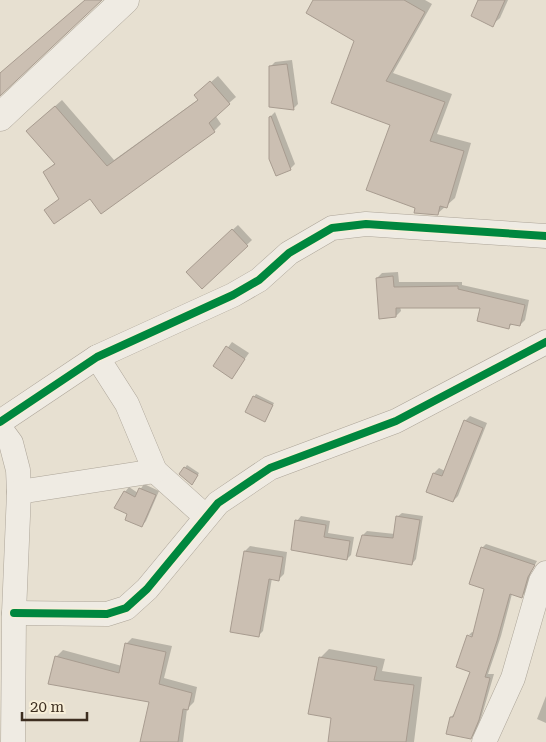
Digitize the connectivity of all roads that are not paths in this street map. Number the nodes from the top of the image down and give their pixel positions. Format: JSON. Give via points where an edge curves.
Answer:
{"nodes":[{"id":1,"x":125,"y":0,"type":"edge"},
{"id":2,"x":0,"y":118,"type":"edge"},
{"id":3,"x":546,"y":236,"type":"edge"},
{"id":4,"x":546,"y":342,"type":"edge"},
{"id":5,"x":96,"y":358,"type":"junction"},
{"id":6,"x":0,"y":422,"type":"edge"},
{"id":7,"x":0,"y":428,"type":"edge"},
{"id":8,"x":155,"y":472,"type":"junction"},
{"id":9,"x":19,"y":492,"type":"junction"},
{"id":10,"x":205,"y":516,"type":"junction"},
{"id":11,"x":546,"y":573,"type":"edge"},
{"id":12,"x":14,"y":613,"type":"junction"},
{"id":13,"x":13,"y":742,"type":"edge"},
{"id":14,"x":484,"y":742,"type":"edge"}],
"edges":[{"from":1,"to":2,"type":"street"},
{"from":3,"to":5,"type":"street","via":[[366,224],[332,228],[289,253],[259,280],[233,295]]},
{"from":4,"to":10,"type":"street","via":[[396,421],[270,468],[218,503]]},
{"from":5,"to":6,"type":"street"},
{"from":5,"to":8,"type":"street","via":[[127,404]]},
{"from":7,"to":9,"type":"street","via":[[11,443],[16,458]]},
{"from":8,"to":9,"type":"street"},
{"from":8,"to":10,"type":"street"},
{"from":9,"to":12,"type":"street"},
{"from":10,"to":12,"type":"street","via":[[147,589],[126,608],[107,614]]},
{"from":11,"to":14,"type":"street","via":[[514,678]]},
{"from":12,"to":13,"type":"street"}]}
